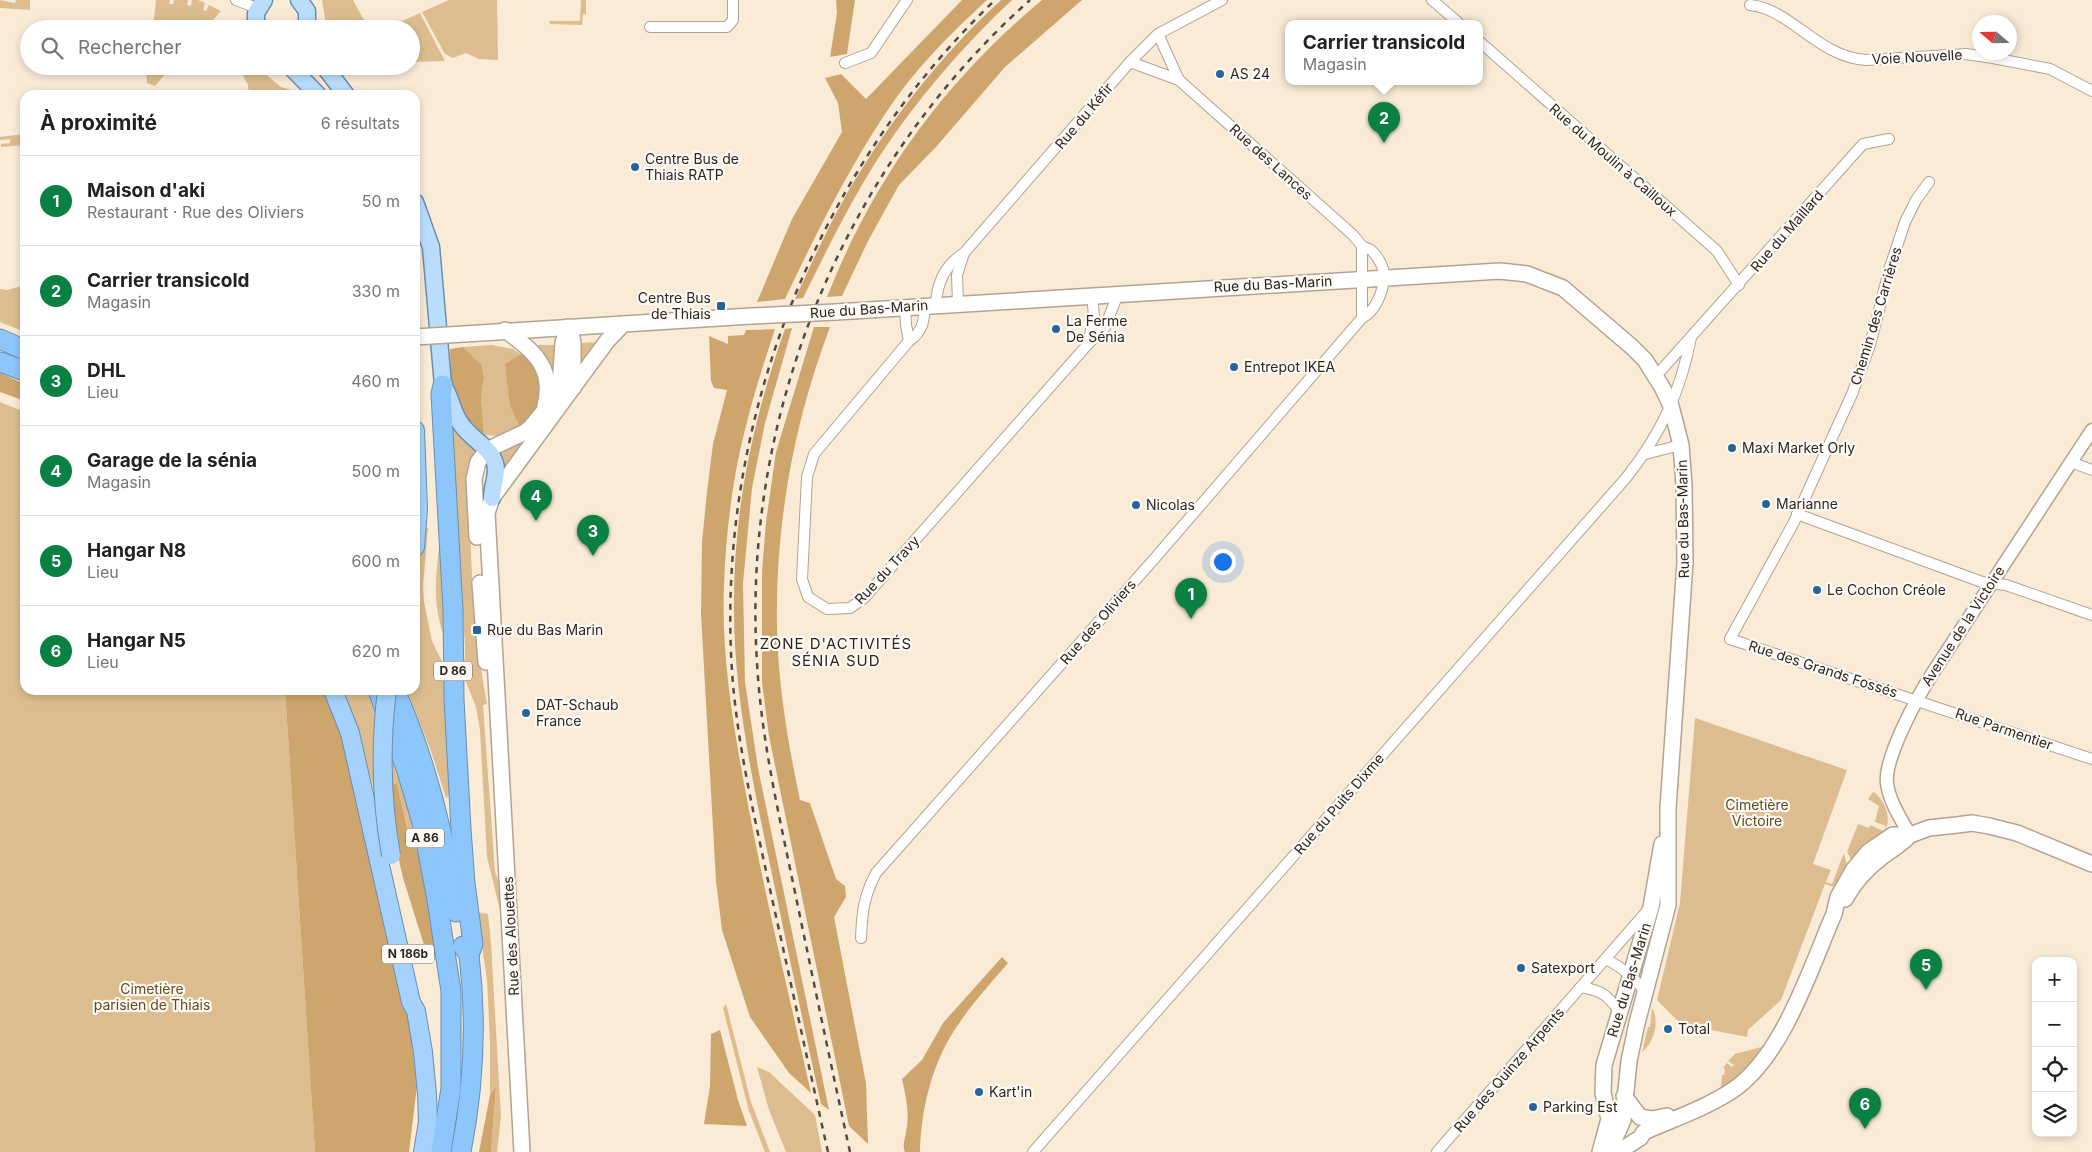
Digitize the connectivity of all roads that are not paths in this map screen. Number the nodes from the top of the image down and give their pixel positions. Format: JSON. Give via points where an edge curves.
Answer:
{"nodes":[{"id":1,"x":236,"y":0,"type":"edge"},
{"id":2,"x":299,"y":0,"type":"edge"},
{"id":3,"x":733,"y":0,"type":"edge"},
{"id":4,"x":907,"y":0,"type":"edge"},
{"id":5,"x":1222,"y":0,"type":"edge"},
{"id":6,"x":1432,"y":0,"type":"edge"},
{"id":7,"x":259,"y":3,"type":"edge"},
{"id":8,"x":1750,"y":6,"type":"dead end"},
{"id":9,"x":254,"y":20,"type":"edge"},
{"id":10,"x":308,"y":20,"type":"edge"},
{"id":11,"x":1455,"y":20,"type":"edge"},
{"id":12,"x":650,"y":27,"type":"dead end"},
{"id":13,"x":1158,"y":34,"type":"junction"},
{"id":14,"x":1483,"y":45,"type":"edge"},
{"id":15,"x":1130,"y":62,"type":"junction"},
{"id":16,"x":845,"y":63,"type":"dead end"},
{"id":17,"x":299,"y":75,"type":"edge"},
{"id":18,"x":331,"y":75,"type":"edge"},
{"id":19,"x":1179,"y":80,"type":"junction"},
{"id":20,"x":313,"y":90,"type":"edge"},
{"id":21,"x":342,"y":90,"type":"edge"},
{"id":22,"x":2092,"y":91,"type":"edge"},
{"id":23,"x":1889,"y":139,"type":"dead end"},
{"id":24,"x":1928,"y":182,"type":"dead end"},
{"id":25,"x":420,"y":213,"type":"edge"},
{"id":26,"x":1362,"y":246,"type":"junction"},
{"id":27,"x":964,"y":253,"type":"junction"},
{"id":28,"x":1384,"y":277,"type":"junction"},
{"id":29,"x":1363,"y":278,"type":"junction"},
{"id":30,"x":1739,"y":286,"type":"junction"},
{"id":31,"x":1118,"y":294,"type":"junction"},
{"id":32,"x":1092,"y":295,"type":"junction"},
{"id":33,"x":958,"y":303,"type":"junction"},
{"id":34,"x":931,"y":305,"type":"junction"},
{"id":35,"x":905,"y":306,"type":"junction"},
{"id":36,"x":1362,"y":318,"type":"junction"},
{"id":37,"x":623,"y":324,"type":"junction"},
{"id":38,"x":568,"y":327,"type":"junction"},
{"id":39,"x":0,"y":329,"type":"edge"},
{"id":40,"x":505,"y":330,"type":"junction"},
{"id":41,"x":20,"y":335,"type":"edge"},
{"id":42,"x":420,"y":337,"type":"edge"},
{"id":43,"x":1691,"y":337,"type":"junction"},
{"id":44,"x":0,"y":339,"type":"edge"},
{"id":45,"x":909,"y":341,"type":"junction"},
{"id":46,"x":1088,"y":344,"type":"junction"},
{"id":47,"x":20,"y":348,"type":"edge"},
{"id":48,"x":0,"y":362,"type":"edge"},
{"id":49,"x":20,"y":369,"type":"edge"},
{"id":50,"x":1656,"y":376,"type":"junction"},
{"id":51,"x":443,"y":385,"type":"junction"},
{"id":52,"x":572,"y":388,"type":"junction"},
{"id":53,"x":1671,"y":406,"type":"junction"},
{"id":54,"x":544,"y":412,"type":"junction"},
{"id":55,"x":2092,"y":430,"type":"edge"},
{"id":56,"x":1681,"y":445,"type":"junction"},
{"id":57,"x":487,"y":450,"type":"junction"},
{"id":58,"x":1645,"y":454,"type":"junction"},
{"id":59,"x":2071,"y":462,"type":"junction"},
{"id":60,"x":2092,"y":470,"type":"edge"},
{"id":61,"x":492,"y":498,"type":"junction"},
{"id":62,"x":1798,"y":514,"type":"junction"},
{"id":63,"x":1992,"y":583,"type":"junction"},
{"id":64,"x":2092,"y":614,"type":"edge"},
{"id":65,"x":1730,"y":639,"type":"joint"},
{"id":66,"x":335,"y":695,"type":"edge"},
{"id":67,"x":380,"y":695,"type":"edge"},
{"id":68,"x":387,"y":695,"type":"edge"},
{"id":69,"x":397,"y":695,"type":"edge"},
{"id":70,"x":1916,"y":699,"type":"junction"},
{"id":71,"x":499,"y":720,"type":"junction"},
{"id":72,"x":2092,"y":759,"type":"edge"},
{"id":73,"x":1668,"y":808,"type":"junction"},
{"id":74,"x":1910,"y":835,"type":"junction"},
{"id":75,"x":2092,"y":864,"type":"edge"},
{"id":76,"x":1669,"y":886,"type":"junction"},
{"id":77,"x":1651,"y":907,"type":"junction"},
{"id":78,"x":861,"y":938,"type":"dead end"},
{"id":79,"x":469,"y":955,"type":"junction"},
{"id":80,"x":1606,"y":959,"type":"junction"},
{"id":81,"x":1632,"y":976,"type":"junction"},
{"id":82,"x":1581,"y":987,"type":"junction"},
{"id":83,"x":1645,"y":992,"type":"junction"},
{"id":84,"x":416,"y":1012,"type":"junction"},
{"id":85,"x":1620,"y":1012,"type":"junction"},
{"id":86,"x":1604,"y":1084,"type":"junction"},
{"id":87,"x":1624,"y":1096,"type":"junction"},
{"id":88,"x":1681,"y":1115,"type":"junction"},
{"id":89,"x":1623,"y":1120,"type":"junction"},
{"id":90,"x":1644,"y":1132,"type":"junction"},
{"id":91,"x":1612,"y":1150,"type":"edge"},
{"id":92,"x":423,"y":1152,"type":"edge"},
{"id":93,"x":441,"y":1152,"type":"edge"},
{"id":94,"x":460,"y":1152,"type":"edge"},
{"id":95,"x":522,"y":1152,"type":"edge"},
{"id":96,"x":1033,"y":1152,"type":"edge"},
{"id":97,"x":1437,"y":1152,"type":"edge"},
{"id":98,"x":1600,"y":1152,"type":"edge"}],
"edges":[{"from":1,"to":7,"type":"street"},
{"from":2,"to":10,"type":"main road","via":[[307,11]]},
{"from":3,"to":12,"type":"street","via":[[733,20],[727,27]]},
{"from":4,"to":16,"type":"street","via":[[871,54]]},
{"from":5,"to":13,"type":"street","name":"Rue du Kéfir"},
{"from":6,"to":11,"type":"street"},
{"from":7,"to":9,"type":"main road"},
{"from":8,"to":22,"type":"street","name":"Voie Nouvelle","via":[[1764,6],[1822,45],[1850,59],[1984,56],[2050,69]]},
{"from":13,"to":15,"type":"street","name":"Rue du Kéfir"},
{"from":13,"to":19,"type":"street","name":"Rue des Lances"},
{"from":14,"to":30,"type":"street","name":"Rue du Moulin à Cailloux","via":[[1717,251]]},
{"from":15,"to":19,"type":"street","name":"Rue des Lances"},
{"from":15,"to":27,"type":"street","name":"Rue du Kéfir"},
{"from":17,"to":20,"type":"main road"},
{"from":18,"to":21,"type":"main road"},
{"from":19,"to":26,"type":"street","name":"Rue des Lances"},
{"from":23,"to":30,"type":"street","name":"Rue du Maillard","via":[[1863,144]]},
{"from":24,"to":62,"type":"street","name":"Chemin des Carrières","via":[[1905,222],[1855,386]]},
{"from":25,"to":51,"type":"main road","number":"D 86","via":[[431,247]]},
{"from":26,"to":28,"type":"street","name":"Rue des Lances","via":[[1375,254]]},
{"from":26,"to":29,"type":"street"},
{"from":27,"to":33,"type":"street","name":"Rue du Kéfir","via":[[957,275]]},
{"from":27,"to":34,"type":"street","name":"Rue du Kéfir","via":[[952,262],[942,277]]},
{"from":28,"to":29,"type":"main road","name":"Rue du Bas-Marin"},
{"from":28,"to":36,"type":"street","name":"Rue des Oliviers","via":[[1375,307]]},
{"from":28,"to":50,"type":"main road","name":"Rue du Bas-Marin","via":[[1485,271],[1538,277],[1563,288],[1583,303],[1632,347]]},
{"from":29,"to":31,"type":"main road","name":"Rue du Bas-Marin"},
{"from":29,"to":36,"type":"street"},
{"from":30,"to":43,"type":"street","name":"Rue du Maillard"},
{"from":31,"to":32,"type":"main road","name":"Rue du Bas-Marin"},
{"from":31,"to":46,"type":"street","name":"Rue du Travy","via":[[1105,327]]},
{"from":32,"to":33,"type":"main road","name":"Rue du Bas-Marin"},
{"from":32,"to":46,"type":"street","name":"Rue du Travy","via":[[1094,316]]},
{"from":33,"to":34,"type":"main road","name":"Rue du Bas-Marin"},
{"from":34,"to":35,"type":"main road","name":"Rue du Bas-Marin"},
{"from":34,"to":45,"type":"street","name":"Rue du Travy","via":[[922,328]]},
{"from":35,"to":37,"type":"main road","name":"Rue du Bas-Marin","bridge":true},
{"from":35,"to":45,"type":"street"},
{"from":36,"to":78,"type":"street","name":"Rue des Oliviers","via":[[1156,558],[876,873],[867,891]]},
{"from":37,"to":38,"type":"main road","name":"Rue du Bas-Marin"},
{"from":37,"to":52,"type":"main road"},
{"from":38,"to":40,"type":"main road","name":"Rue du Bas-Marin"},
{"from":38,"to":52,"type":"main road","via":[[572,334]]},
{"from":38,"to":54,"type":"main road","via":[[563,343],[560,386]]},
{"from":39,"to":41,"type":"highway"},
{"from":40,"to":42,"type":"main road","name":"Rue du Bas-Marin","bridge":true},
{"from":40,"to":54,"type":"main road","via":[[534,353],[542,365],[548,387]]},
{"from":43,"to":50,"type":"street","name":"Rue du Maillard"},
{"from":43,"to":53,"type":"street","via":[[1685,369]]},
{"from":44,"to":47,"type":"highway"},
{"from":45,"to":46,"type":"street","name":"Rue du Travy","via":[[814,454],[807,477],[802,578],[808,597],[827,610],[850,608],[864,598]]},
{"from":48,"to":49,"type":"highway"},
{"from":50,"to":53,"type":"main road","name":"Rue du Bas-Marin"},
{"from":51,"to":57,"type":"main road","via":[[462,426]]},
{"from":51,"to":79,"type":"highway","number":"D 86","via":[[463,867],[473,944]]},
{"from":52,"to":61,"type":"main road"},
{"from":53,"to":56,"type":"main road","name":"Rue du Bas-Marin"},
{"from":53,"to":58,"type":"street","name":"Rue du Puits Dixme"},
{"from":54,"to":57,"type":"main road","via":[[523,433]]},
{"from":55,"to":59,"type":"street","name":"Avenue de la Victoire"},
{"from":56,"to":58,"type":"street"},
{"from":56,"to":73,"type":"main road","name":"Rue du Bas-Marin","via":[[1685,562]]},
{"from":57,"to":61,"type":"main road","via":[[496,468]]},
{"from":57,"to":71,"type":"main road","via":[[477,465],[475,488],[487,674]]},
{"from":58,"to":96,"type":"street","name":"Rue du Puits Dixme"},
{"from":59,"to":60,"type":"street"},
{"from":59,"to":63,"type":"street","name":"Avenue de la Victoire"},
{"from":61,"to":71,"type":"main road","via":[[486,519]]},
{"from":62,"to":63,"type":"street"},
{"from":62,"to":65,"type":"street","name":"Chemin des Carrières"},
{"from":63,"to":64,"type":"street"},
{"from":63,"to":70,"type":"street","name":"Avenue de la Victoire"},
{"from":65,"to":70,"type":"street","name":"Rue des Grands Fossés"},
{"from":66,"to":84,"type":"highway","via":[[350,734],[411,1002]]},
{"from":67,"to":93,"type":"highway","number":"A 86","via":[[408,771],[423,826],[451,991],[451,1088]]},
{"from":68,"to":84,"type":"highway","number":"N 186b","bridge":true,"via":[[381,771],[385,820],[417,1001]]},
{"from":69,"to":79,"type":"highway","number":"A 86","via":[[430,785],[446,851],[460,939]]},
{"from":70,"to":72,"type":"street","name":"Rue Parmentier"},
{"from":70,"to":74,"type":"street","name":"Avenue de la Victoire","via":[[1886,778],[1891,797]]},
{"from":71,"to":95,"type":"main road","name":"Rue des Alouettes"},
{"from":73,"to":76,"type":"main road","name":"Rue du Bas-Marin"},
{"from":73,"to":77,"type":"main road","name":"Rue du Bas-Marin"},
{"from":74,"to":75,"type":"main road","via":[[1930,828],[1972,823],[2017,833]]},
{"from":74,"to":88,"type":"main road","via":[[1866,872],[1834,914],[1787,1022],[1766,1057],[1735,1089]]},
{"from":76,"to":77,"type":"street","name":"Rue des Quinze Arpents"},
{"from":76,"to":83,"type":"main road","name":"Rue du Bas-Marin","via":[[1668,904]]},
{"from":77,"to":80,"type":"street","name":"Rue des Quinze Arpents"},
{"from":77,"to":81,"type":"main road","name":"Rue du Bas-Marin"},
{"from":79,"to":94,"type":"highway","number":"A 86","via":[[475,1031],[469,1104]]},
{"from":80,"to":81,"type":"street"},
{"from":80,"to":82,"type":"street","name":"Rue des Quinze Arpents"},
{"from":81,"to":83,"type":"street"},
{"from":81,"to":85,"type":"main road","name":"Rue du Bas-Marin"},
{"from":82,"to":85,"type":"street","via":[[1608,996]]},
{"from":82,"to":97,"type":"street","name":"Rue des Quinze Arpents"},
{"from":83,"to":87,"type":"main road","name":"Rue du Bas-Marin"},
{"from":84,"to":92,"type":"highway","number":"N 186b","via":[[428,1110]]},
{"from":85,"to":86,"type":"main road","name":"Rue du Bas-Marin","via":[[1604,1065]]},
{"from":86,"to":89,"type":"main road"},
{"from":86,"to":98,"type":"main road","name":"Rue du Bas-Marin","via":[[1609,1119]]},
{"from":87,"to":88,"type":"main road","via":[[1637,1115],[1643,1118]]},
{"from":87,"to":89,"type":"main road","name":"Rue du Bas-Marin"},
{"from":88,"to":90,"type":"main road"},
{"from":89,"to":90,"type":"main road"},
{"from":89,"to":91,"type":"main road","name":"Rue du Bas-Marin"},
{"from":90,"to":91,"type":"main road","via":[[1628,1135]]}]}
